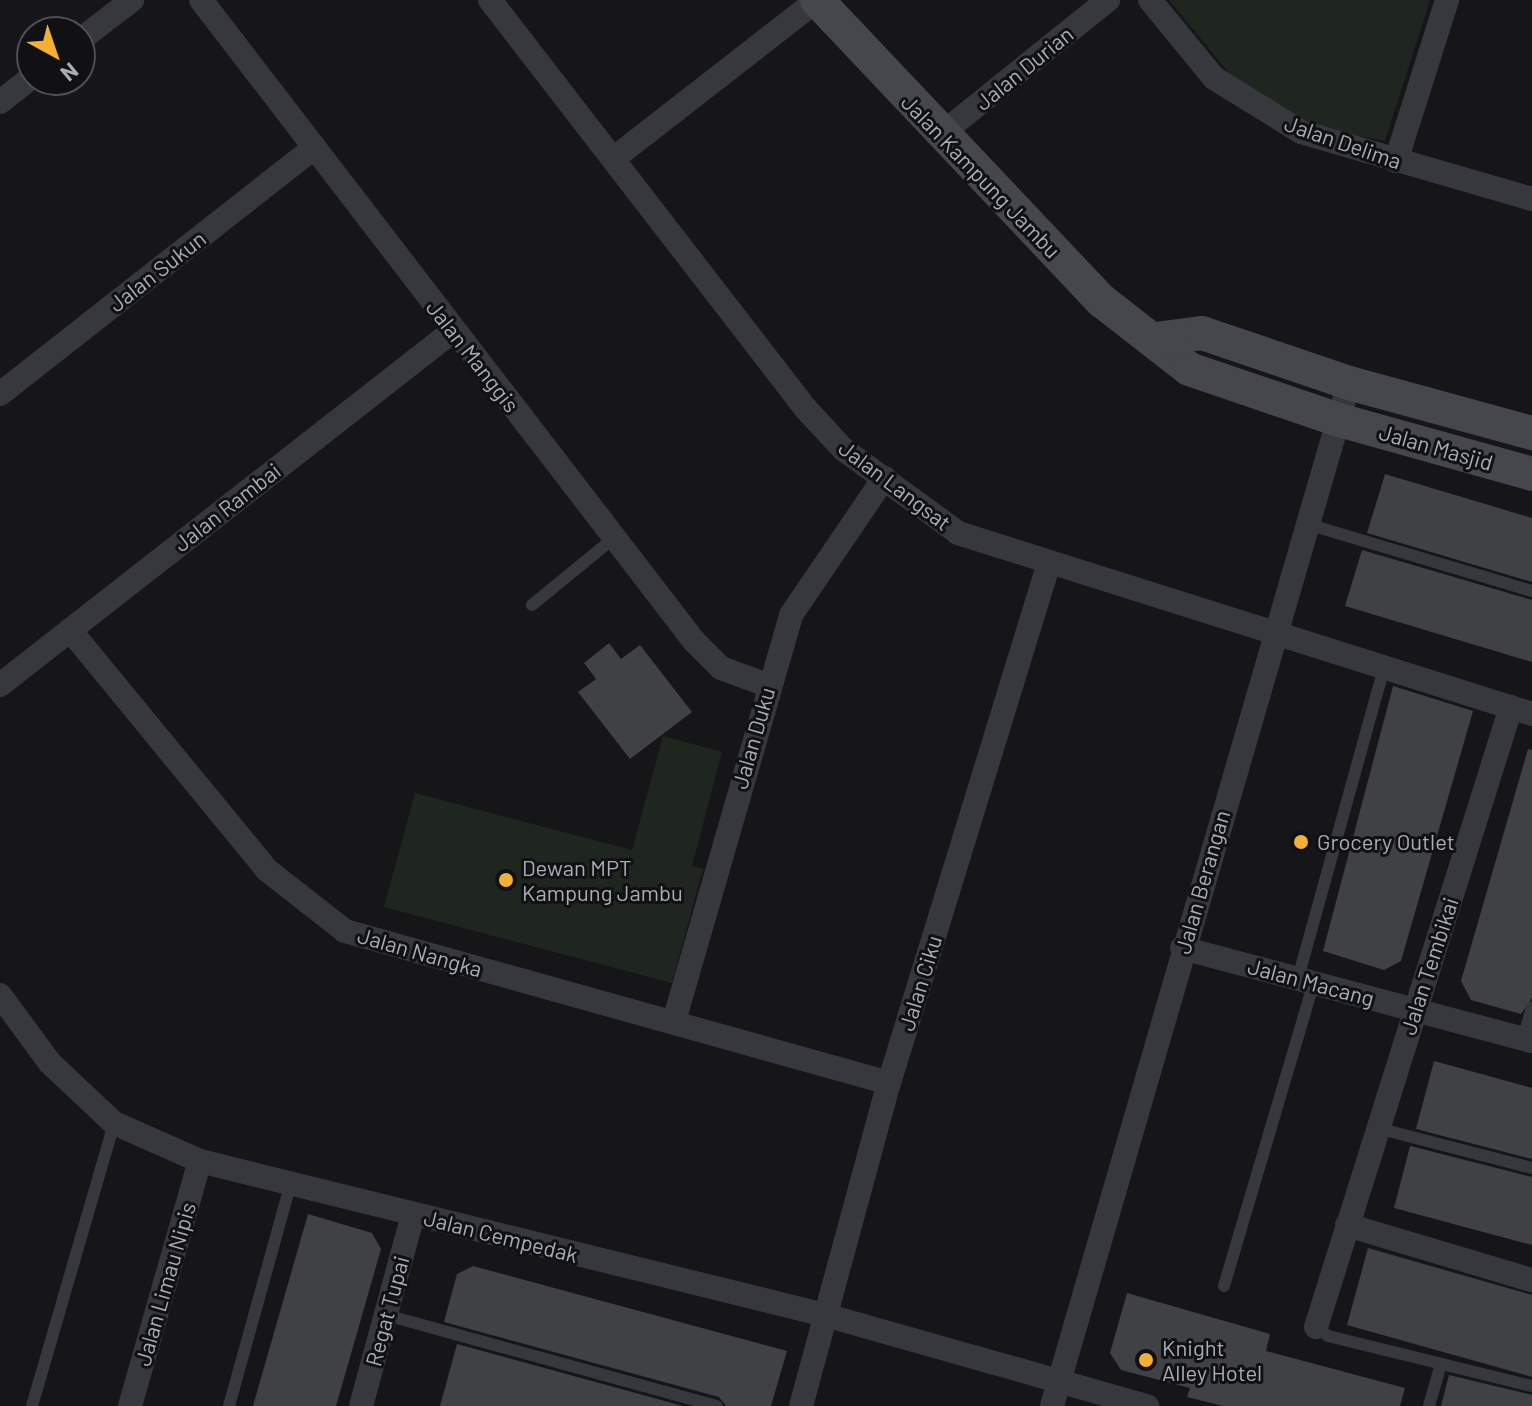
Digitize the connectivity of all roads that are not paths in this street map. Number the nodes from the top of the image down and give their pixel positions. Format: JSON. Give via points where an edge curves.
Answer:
{"nodes":[{"id":1,"x":132,"y":0,"type":"edge"},
{"id":2,"x":201,"y":0,"type":"edge"},
{"id":3,"x":490,"y":0,"type":"edge"},
{"id":4,"x":817,"y":0,"type":"edge"},
{"id":5,"x":1108,"y":0,"type":"edge"},
{"id":6,"x":1150,"y":0,"type":"edge"},
{"id":7,"x":1447,"y":0,"type":"edge"},
{"id":8,"x":96,"y":28,"type":"edge"},
{"id":9,"x":16,"y":90,"type":"edge"},
{"id":10,"x":0,"y":102,"type":"edge"},
{"id":11,"x":940,"y":135,"type":"junction"},
{"id":12,"x":313,"y":149,"type":"junction"},
{"id":13,"x":613,"y":159,"type":"junction"},
{"id":14,"x":1396,"y":161,"type":"junction"},
{"id":15,"x":1532,"y":199,"type":"edge"},
{"id":16,"x":454,"y":330,"type":"junction"},
{"id":17,"x":1155,"y":339,"type":"junction"},
{"id":18,"x":1349,"y":383,"type":"junction"},
{"id":19,"x":0,"y":394,"type":"edge"},
{"id":20,"x":1339,"y":420,"type":"junction"},
{"id":21,"x":1532,"y":433,"type":"edge"},
{"id":22,"x":1532,"y":474,"type":"edge"},
{"id":23,"x":884,"y":478,"type":"junction"},
{"id":24,"x":1307,"y":524,"type":"junction"},
{"id":25,"x":614,"y":538,"type":"junction"},
{"id":26,"x":1049,"y":563,"type":"junction"},
{"id":27,"x":1532,"y":591,"type":"edge"},
{"id":28,"x":532,"y":605,"type":"dead end"},
{"id":29,"x":70,"y":630,"type":"junction"},
{"id":30,"x":1275,"y":633,"type":"junction"},
{"id":31,"x":1384,"y":667,"type":"junction"},
{"id":32,"x":0,"y":685,"type":"edge"},
{"id":33,"x":767,"y":685,"type":"junction"},
{"id":34,"x":1521,"y":711,"type":"edge"},
{"id":35,"x":1182,"y":948,"type":"junction"},
{"id":36,"x":1306,"y":980,"type":"junction"},
{"id":37,"x":0,"y":995,"type":"edge"},
{"id":38,"x":1532,"y":1007,"type":"edge"},
{"id":39,"x":1415,"y":1010,"type":"junction"},
{"id":40,"x":674,"y":1021,"type":"junction"},
{"id":41,"x":1528,"y":1040,"type":"edge"},
{"id":42,"x":889,"y":1083,"type":"junction"},
{"id":43,"x":114,"y":1123,"type":"junction"},
{"id":44,"x":1377,"y":1128,"type":"junction"},
{"id":45,"x":200,"y":1161,"type":"junction"},
{"id":46,"x":1532,"y":1168,"type":"edge"},
{"id":47,"x":291,"y":1182,"type":"junction"},
{"id":48,"x":413,"y":1215,"type":"junction"},
{"id":49,"x":1347,"y":1225,"type":"junction"},
{"id":50,"x":1532,"y":1280,"type":"edge"},
{"id":51,"x":1224,"y":1286,"type":"dead end"},
{"id":52,"x":386,"y":1315,"type":"junction"},
{"id":53,"x":825,"y":1315,"type":"junction"},
{"id":54,"x":1316,"y":1327,"type":"joint"},
{"id":55,"x":1441,"y":1364,"type":"junction"},
{"id":56,"x":1059,"y":1382,"type":"junction"},
{"id":57,"x":1532,"y":1386,"type":"edge"},
{"id":58,"x":32,"y":1406,"type":"edge"},
{"id":59,"x":130,"y":1406,"type":"edge"},
{"id":60,"x":229,"y":1406,"type":"edge"},
{"id":61,"x":361,"y":1406,"type":"edge"},
{"id":62,"x":717,"y":1406,"type":"edge"},
{"id":63,"x":801,"y":1406,"type":"edge"},
{"id":64,"x":1052,"y":1406,"type":"edge"},
{"id":65,"x":1147,"y":1406,"type":"edge"},
{"id":66,"x":1429,"y":1406,"type":"edge"}],
"edges":[{"from":1,"to":8,"type":"street"},
{"from":2,"to":12,"type":"street","name":"Jalan Manggis"},
{"from":3,"to":13,"type":"street","name":"Jalan Langsat"},
{"from":4,"to":11,"type":"main road","name":"Jalan Kampung Jambu"},
{"from":4,"to":13,"type":"street"},
{"from":5,"to":11,"type":"street","name":"Jalan Durian"},
{"from":6,"to":14,"type":"street","name":"Jalan Delima","via":[[1214,78],[1253,106],[1301,132]]},
{"from":7,"to":14,"type":"street"},
{"from":9,"to":10,"type":"street"},
{"from":11,"to":17,"type":"main road","name":"Jalan Kampung Jambu","via":[[1102,301]]},
{"from":12,"to":16,"type":"street","name":"Jalan Manggis"},
{"from":12,"to":19,"type":"street","name":"Jalan Sukun"},
{"from":13,"to":23,"type":"street","name":"Jalan Langsat","via":[[806,409],[843,449]]},
{"from":14,"to":15,"type":"street","name":"Jalan Delima"},
{"from":16,"to":25,"type":"street","name":"Jalan Manggis"},
{"from":16,"to":29,"type":"street","name":"Jalan Rambai"},
{"from":17,"to":18,"type":"main road","via":[[1202,333]]},
{"from":17,"to":20,"type":"main road","name":"Jalan Kampung Jambu","via":[[1189,369]]},
{"from":18,"to":20,"type":"street","name":"Jalan Berangan"},
{"from":18,"to":21,"type":"main road","name":"Jalan Masjid"},
{"from":20,"to":22,"type":"main road","name":"Jalan Masjid"},
{"from":20,"to":24,"type":"street","name":"Jalan Berangan"},
{"from":23,"to":26,"type":"street","name":"Jalan Langsat","via":[[958,533]]},
{"from":23,"to":33,"type":"street","name":"Jalan Duku","via":[[791,615]]},
{"from":24,"to":27,"type":"lane"},
{"from":24,"to":30,"type":"street","name":"Jalan Berangan"},
{"from":25,"to":28,"type":"lane"},
{"from":25,"to":33,"type":"street","name":"Jalan Manggis","via":[[721,668]]},
{"from":26,"to":30,"type":"street","name":"Jalan Langsat"},
{"from":26,"to":42,"type":"street","name":"Jalan Ciku"},
{"from":29,"to":32,"type":"street","name":"Jalan Rambai"},
{"from":29,"to":40,"type":"street","name":"Jalan Nangka","via":[[267,870],[345,931],[391,948]]},
{"from":30,"to":31,"type":"street","name":"Jalan Langsat"},
{"from":30,"to":35,"type":"street","name":"Jalan Berangan"},
{"from":31,"to":34,"type":"street","name":"Jalan Langsat"},
{"from":31,"to":36,"type":"lane"},
{"from":33,"to":40,"type":"street","name":"Jalan Duku"},
{"from":34,"to":39,"type":"street","name":"Jalan Tembikai"},
{"from":35,"to":36,"type":"street","name":"Jalan Macang"},
{"from":35,"to":56,"type":"street","name":"Jalan Berangan"},
{"from":36,"to":39,"type":"street","name":"Jalan Macang"},
{"from":36,"to":51,"type":"lane"},
{"from":37,"to":43,"type":"street","name":"Jalan Cempedak","via":[[50,1063]]},
{"from":38,"to":41,"type":"lane"},
{"from":39,"to":41,"type":"street","name":"Jalan Macang"},
{"from":39,"to":44,"type":"street","name":"Jalan Tembikai"},
{"from":40,"to":42,"type":"street","name":"Jalan Nangka"},
{"from":42,"to":53,"type":"street","name":"Jalan Ciku"},
{"from":43,"to":45,"type":"street","name":"Jalan Cempedak"},
{"from":43,"to":58,"type":"lane"},
{"from":44,"to":46,"type":"lane"},
{"from":44,"to":49,"type":"street","name":"Jalan Tembikai"},
{"from":45,"to":47,"type":"street","name":"Jalan Cempedak"},
{"from":45,"to":59,"type":"street","name":"Jalan Limau Nipis"},
{"from":47,"to":48,"type":"street","name":"Jalan Cempedak"},
{"from":47,"to":60,"type":"lane"},
{"from":48,"to":52,"type":"street","name":"Regat Tupai"},
{"from":48,"to":53,"type":"street","name":"Jalan Cempedak"},
{"from":49,"to":50,"type":"street"},
{"from":49,"to":54,"type":"street","name":"Jalan Tembikai"},
{"from":52,"to":61,"type":"street","name":"Regat Tupai"},
{"from":52,"to":62,"type":"lane"},
{"from":53,"to":56,"type":"street","name":"Jalan Cempedak"},
{"from":53,"to":63,"type":"street","name":"Jalan Ciku"},
{"from":54,"to":55,"type":"lane","via":[[1328,1336]]},
{"from":55,"to":57,"type":"lane"},
{"from":55,"to":66,"type":"lane"},
{"from":56,"to":64,"type":"street","name":"Jalan Berangan"},
{"from":56,"to":65,"type":"street","name":"Jalan Cempedak"}]}
